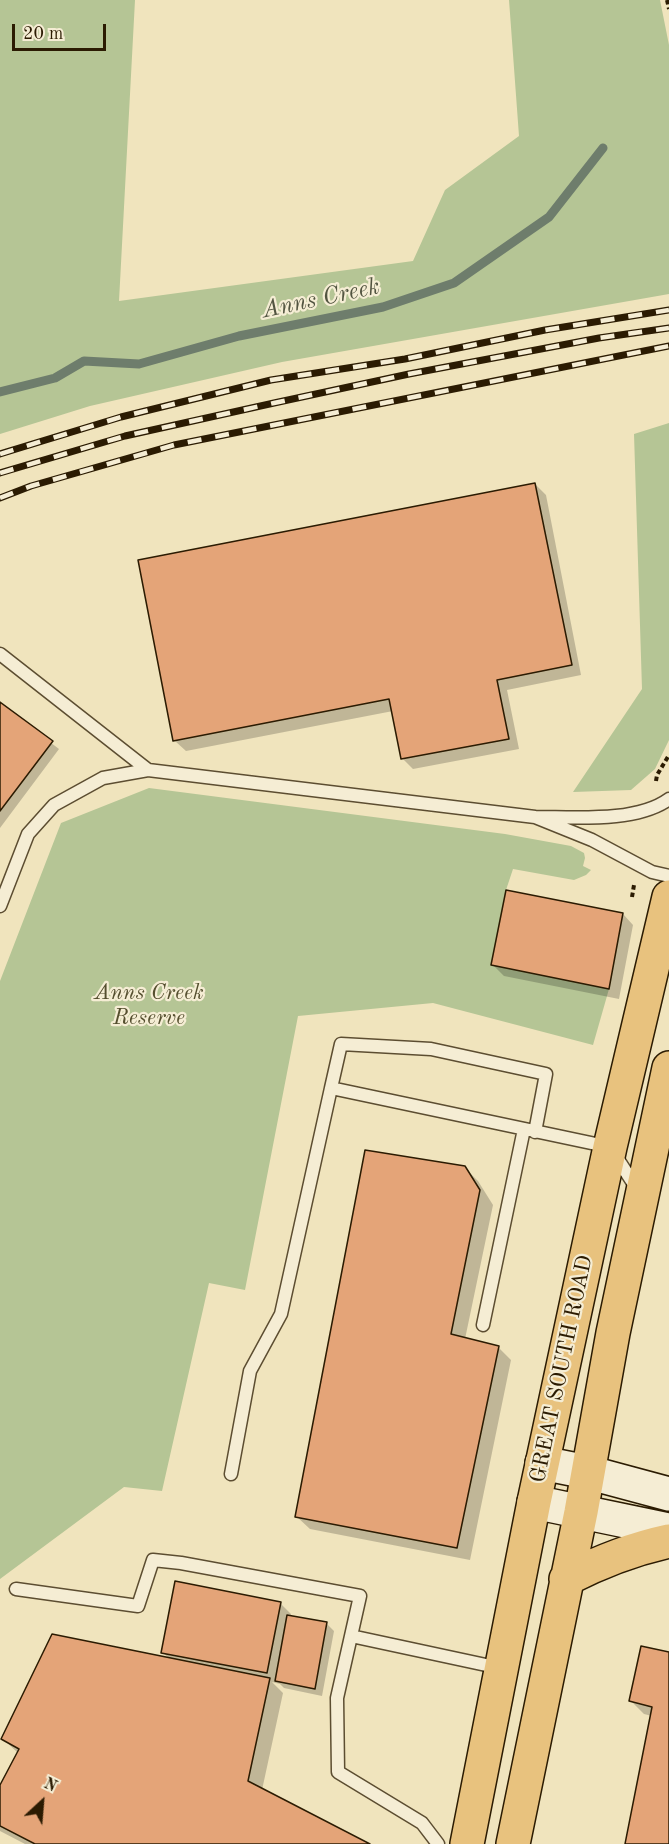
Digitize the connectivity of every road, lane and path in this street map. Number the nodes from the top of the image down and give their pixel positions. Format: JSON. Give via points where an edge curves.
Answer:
{"nodes":[{"id":1,"x":667,"y":0,"type":"edge"},
{"id":2,"x":669,"y":9,"type":"edge"},
{"id":3,"x":0,"y":654,"type":"edge"},
{"id":4,"x":669,"y":755,"type":"edge"},
{"id":5,"x":148,"y":770,"type":"junction"},
{"id":6,"x":655,"y":785,"type":"dead end"},
{"id":7,"x":669,"y":799,"type":"edge"},
{"id":8,"x":535,"y":817,"type":"junction"},
{"id":9,"x":669,"y":876,"type":"edge"},
{"id":10,"x":669,"y":897,"type":"edge"},
{"id":11,"x":0,"y":906,"type":"edge"},
{"id":12,"x":669,"y":1068,"type":"edge"},
{"id":13,"x":332,"y":1088,"type":"junction"},
{"id":14,"x":530,"y":1130,"type":"junction"},
{"id":15,"x":610,"y":1147,"type":"junction"},
{"id":16,"x":641,"y":1197,"type":"junction"},
{"id":17,"x":483,"y":1325,"type":"dead end"},
{"id":18,"x":542,"y":1463,"type":"junction"},
{"id":19,"x":587,"y":1472,"type":"junction"},
{"id":20,"x":231,"y":1474,"type":"dead end"},
{"id":21,"x":669,"y":1494,"type":"edge"},
{"id":22,"x":534,"y":1502,"type":"junction"},
{"id":23,"x":580,"y":1512,"type":"junction"},
{"id":24,"x":669,"y":1530,"type":"edge"},
{"id":25,"x":669,"y":1541,"type":"edge"},
{"id":26,"x":566,"y":1579,"type":"junction"},
{"id":27,"x":16,"y":1589,"type":"dead end"},
{"id":28,"x":351,"y":1636,"type":"junction"},
{"id":29,"x":501,"y":1668,"type":"junction"},
{"id":30,"x":438,"y":1844,"type":"edge"},
{"id":31,"x":467,"y":1844,"type":"edge"},
{"id":32,"x":513,"y":1844,"type":"edge"}],
"edges":[{"from":1,"to":2,"type":"path"},
{"from":3,"to":5,"type":"lane"},
{"from":4,"to":6,"type":"path"},
{"from":5,"to":8,"type":"lane"},
{"from":5,"to":11,"type":"lane","via":[[103,778],[54,805],[28,834]]},
{"from":7,"to":8,"type":"lane","via":[[644,810],[612,816]]},
{"from":8,"to":9,"type":"lane","via":[[592,840],[652,872]]},
{"from":10,"to":15,"type":"main road","name":"GREAT SOUTH ROAD"},
{"from":12,"to":16,"type":"main road","name":"GREAT SOUTH ROAD"},
{"from":13,"to":14,"type":"lane"},
{"from":13,"to":14,"type":"lane","via":[[341,1044],[431,1049],[546,1074]]},
{"from":13,"to":20,"type":"lane","via":[[281,1314],[250,1371]]},
{"from":14,"to":15,"type":"lane"},
{"from":14,"to":17,"type":"lane"},
{"from":15,"to":16,"type":"lane"},
{"from":15,"to":18,"type":"main road","name":"GREAT SOUTH ROAD"},
{"from":16,"to":19,"type":"main road","name":"GREAT SOUTH ROAD"},
{"from":18,"to":19,"type":"street"},
{"from":18,"to":22,"type":"main road","name":"GREAT SOUTH ROAD"},
{"from":19,"to":21,"type":"street"},
{"from":19,"to":23,"type":"main road","name":"GREAT SOUTH ROAD"},
{"from":22,"to":23,"type":"street"},
{"from":22,"to":29,"type":"main road","name":"GREAT SOUTH ROAD"},
{"from":23,"to":24,"type":"street"},
{"from":23,"to":26,"type":"main road","name":"GREAT SOUTH ROAD"},
{"from":25,"to":26,"type":"main road","via":[[598,1563]]},
{"from":26,"to":32,"type":"main road","name":"GREAT SOUTH ROAD"},
{"from":27,"to":28,"type":"lane","via":[[138,1606],[153,1560],[181,1563],[360,1596]]},
{"from":28,"to":29,"type":"lane"},
{"from":28,"to":30,"type":"lane","via":[[337,1698],[338,1772],[423,1823]]},
{"from":29,"to":31,"type":"main road","name":"GREAT SOUTH ROAD"}]}
